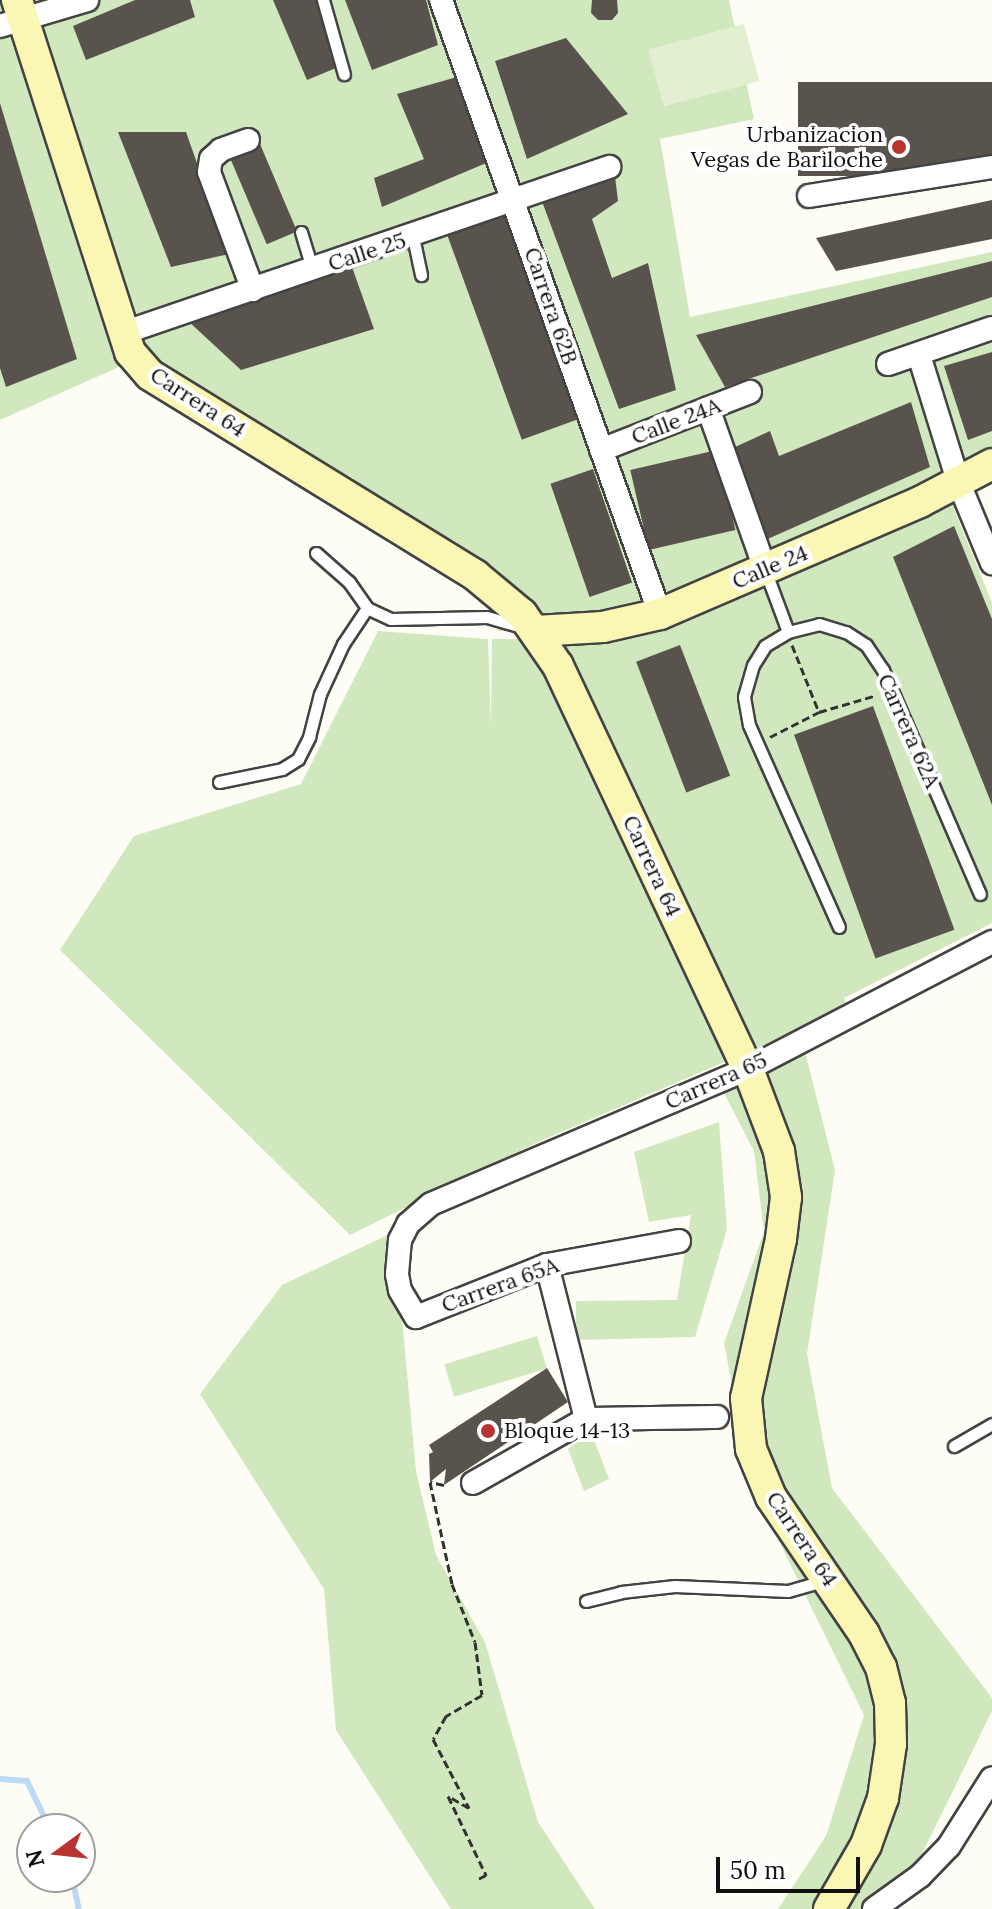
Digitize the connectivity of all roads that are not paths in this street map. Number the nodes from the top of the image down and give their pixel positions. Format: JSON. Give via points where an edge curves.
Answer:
{"nodes":[{"id":1,"x":87,"y":0,"type":"edge"},
{"id":2,"x":323,"y":0,"type":"edge"},
{"id":3,"x":441,"y":0,"type":"edge"},
{"id":4,"x":14,"y":15,"type":"edge"},
{"id":5,"x":344,"y":74,"type":"dead end"},
{"id":6,"x":248,"y":140,"type":"dead end"},
{"id":7,"x":609,"y":167,"type":"dead end"},
{"id":8,"x":992,"y":167,"type":"edge"},
{"id":9,"x":809,"y":196,"type":"dead end"},
{"id":10,"x":515,"y":202,"type":"junction"},
{"id":11,"x":301,"y":232,"type":"dead end"},
{"id":12,"x":413,"y":237,"type":"junction"},
{"id":13,"x":312,"y":269,"type":"junction"},
{"id":14,"x":421,"y":275,"type":"dead end"},
{"id":15,"x":253,"y":290,"type":"junction"},
{"id":16,"x":992,"y":328,"type":"edge"},
{"id":17,"x":123,"y":333,"type":"junction"},
{"id":18,"x":919,"y":355,"type":"junction"},
{"id":19,"x":888,"y":364,"type":"dead end"},
{"id":20,"x":750,"y":392,"type":"dead end"},
{"id":21,"x":708,"y":408,"type":"junction"},
{"id":22,"x":601,"y":450,"type":"junction"},
{"id":23,"x":992,"y":464,"type":"edge"},
{"id":24,"x":958,"y":481,"type":"junction"},
{"id":25,"x":316,"y":553,"type":"dead end"},
{"id":26,"x":992,"y":563,"type":"edge"},
{"id":27,"x":765,"y":569,"type":"junction"},
{"id":28,"x":367,"y":608,"type":"junction"},
{"id":29,"x":660,"y":614,"type":"junction"},
{"id":30,"x":536,"y":631,"type":"junction"},
{"id":31,"x":788,"y":632,"type":"junction"},
{"id":32,"x":219,"y":782,"type":"dead end"},
{"id":33,"x":980,"y":894,"type":"dead end"},
{"id":34,"x":839,"y":927,"type":"dead end"},
{"id":35,"x":992,"y":942,"type":"edge"},
{"id":36,"x":748,"y":1069,"type":"junction"},
{"id":37,"x":679,"y":1241,"type":"dead end"},
{"id":38,"x":547,"y":1265,"type":"junction"},
{"id":39,"x":416,"y":1317,"type":"joint"},
{"id":40,"x":717,"y":1417,"type":"dead end"},
{"id":41,"x":586,"y":1419,"type":"junction"},
{"id":42,"x":992,"y":1424,"type":"edge"},
{"id":43,"x":954,"y":1446,"type":"dead end"},
{"id":44,"x":473,"y":1483,"type":"dead end"},
{"id":45,"x":829,"y":1578,"type":"junction"},
{"id":46,"x":586,"y":1601,"type":"dead end"},
{"id":47,"x":992,"y":1778,"type":"edge"},
{"id":48,"x":829,"y":1909,"type":"edge"},
{"id":49,"x":874,"y":1909,"type":"edge"}],
"edges":[{"from":1,"to":4,"type":"street"},
{"from":2,"to":5,"type":"lane"},
{"from":3,"to":10,"type":"street","name":"Carrera 62B"},
{"from":4,"to":17,"type":"street","name":"Carrera 64"},
{"from":6,"to":15,"type":"street","via":[[221,150],[211,159],[209,172]]},
{"from":7,"to":10,"type":"street","name":"Calle 25"},
{"from":8,"to":9,"type":"street"},
{"from":10,"to":12,"type":"street","name":"Calle 25"},
{"from":10,"to":22,"type":"street","name":"Carrera 62B"},
{"from":11,"to":13,"type":"lane"},
{"from":12,"to":13,"type":"street","name":"Calle 25"},
{"from":12,"to":14,"type":"lane"},
{"from":13,"to":15,"type":"street","name":"Calle 25"},
{"from":15,"to":17,"type":"street","name":"Calle 25"},
{"from":16,"to":18,"type":"street"},
{"from":17,"to":30,"type":"street","name":"Carrera 64","via":[[130,352],[150,375],[475,575]]},
{"from":18,"to":19,"type":"street"},
{"from":18,"to":24,"type":"street"},
{"from":20,"to":21,"type":"street","name":"Calle 24A"},
{"from":21,"to":22,"type":"street","name":"Calle 24A"},
{"from":21,"to":27,"type":"street"},
{"from":22,"to":29,"type":"street","name":"Carrera 62B"},
{"from":23,"to":24,"type":"street","name":"Calle 24"},
{"from":24,"to":26,"type":"street"},
{"from":24,"to":27,"type":"street","name":"Calle 24"},
{"from":25,"to":28,"type":"lane","via":[[349,582]]},
{"from":27,"to":29,"type":"street","name":"Calle 24"},
{"from":27,"to":31,"type":"lane"},
{"from":28,"to":30,"type":"lane","via":[[391,619],[487,617]]},
{"from":28,"to":32,"type":"lane","via":[[320,694],[298,759],[282,769]]},
{"from":29,"to":30,"type":"street","name":"Calle 24","via":[[603,627]]},
{"from":30,"to":36,"type":"street","name":"Carrera 64","via":[[558,666]]},
{"from":31,"to":33,"type":"lane","name":"Carrera 62A","via":[[819,624],[866,645],[893,691]]},
{"from":31,"to":34,"type":"lane","via":[[765,646],[744,697],[758,745]]},
{"from":35,"to":36,"type":"street","name":"Carrera 65"},
{"from":36,"to":39,"type":"street","name":"Carrera 65","via":[[431,1204],[408,1224],[397,1257],[400,1290]]},
{"from":36,"to":45,"type":"street","name":"Carrera 64","via":[[779,1151],[786,1197],[746,1398],[751,1449],[771,1497]]},
{"from":37,"to":38,"type":"street","name":"Carrera 65A"},
{"from":38,"to":39,"type":"street","name":"Carrera 65A"},
{"from":38,"to":41,"type":"street"},
{"from":40,"to":41,"type":"street"},
{"from":41,"to":44,"type":"street"},
{"from":42,"to":43,"type":"lane"},
{"from":45,"to":46,"type":"lane","via":[[788,1591],[675,1586]]},
{"from":45,"to":48,"type":"street","name":"Carrera 64","via":[[881,1667],[890,1703],[891,1744],[883,1798],[866,1845]]},
{"from":47,"to":49,"type":"street","via":[[949,1846],[920,1876]]}]}
